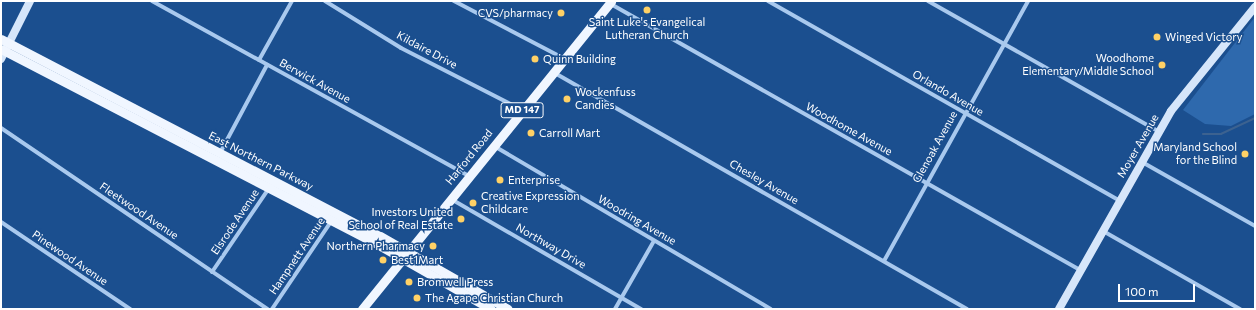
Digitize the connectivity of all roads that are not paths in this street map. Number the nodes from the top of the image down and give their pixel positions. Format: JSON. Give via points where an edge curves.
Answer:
{"nodes":[{"id":1,"x":30,"y":1,"type":"edge"},
{"id":2,"x":152,"y":1,"type":"edge"},
{"id":3,"x":292,"y":1,"type":"edge"},
{"id":4,"x":325,"y":1,"type":"edge"},
{"id":5,"x":454,"y":1,"type":"edge"},
{"id":6,"x":768,"y":1,"type":"edge"},
{"id":7,"x":928,"y":1,"type":"edge"},
{"id":8,"x":1028,"y":1,"type":"edge"},
{"id":9,"x":610,"y":2,"type":"edge"},
{"id":10,"x":1255,"y":7,"type":"edge"},
{"id":11,"x":1004,"y":44,"type":"junction"},
{"id":12,"x":3,"y":48,"type":"edge"},
{"id":13,"x":563,"y":58,"type":"junction"},
{"id":14,"x":259,"y":60,"type":"junction"},
{"id":15,"x":267,"y":65,"type":"junction"},
{"id":16,"x":553,"y":72,"type":"junction"},
{"id":17,"x":522,"y":110,"type":"junction"},
{"id":18,"x":965,"y":113,"type":"junction"},
{"id":19,"x":1,"y":128,"type":"edge"},
{"id":20,"x":1158,"y":132,"type":"junction"},
{"id":21,"x":494,"y":146,"type":"junction"},
{"id":22,"x":218,"y":157,"type":"junction"},
{"id":23,"x":1141,"y":162,"type":"junction"},
{"id":24,"x":469,"y":176,"type":"junction"},
{"id":25,"x":926,"y":182,"type":"junction"},
{"id":26,"x":271,"y":185,"type":"junction"},
{"id":27,"x":451,"y":198,"type":"junction"},
{"id":28,"x":1119,"y":200,"type":"junction"},
{"id":29,"x":335,"y":217,"type":"junction"},
{"id":30,"x":1,"y":222,"type":"edge"},
{"id":31,"x":1255,"y":226,"type":"edge"},
{"id":32,"x":1102,"y":230,"type":"junction"},
{"id":33,"x":654,"y":241,"type":"junction"},
{"id":34,"x":406,"y":255,"type":"junction"},
{"id":35,"x":884,"y":261,"type":"junction"},
{"id":36,"x":1080,"y":270,"type":"junction"},
{"id":37,"x":212,"y":272,"type":"junction"},
{"id":38,"x":621,"y":298,"type":"junction"},
{"id":39,"x":130,"y":309,"type":"edge"},
{"id":40,"x":267,"y":309,"type":"edge"},
{"id":41,"x":272,"y":309,"type":"edge"},
{"id":42,"x":362,"y":309,"type":"edge"},
{"id":43,"x":491,"y":309,"type":"edge"},
{"id":44,"x":508,"y":309,"type":"edge"},
{"id":45,"x":615,"y":309,"type":"edge"},
{"id":46,"x":641,"y":309,"type":"edge"},
{"id":47,"x":771,"y":309,"type":"edge"},
{"id":48,"x":967,"y":309,"type":"edge"},
{"id":49,"x":1060,"y":309,"type":"edge"},
{"id":50,"x":1240,"y":309,"type":"edge"}],
"edges":[{"from":1,"to":12,"type":"street"},
{"from":2,"to":14,"type":"street","name":"Berwick Avenue"},
{"from":3,"to":14,"type":"street"},
{"from":4,"to":17,"type":"street","name":"Kildaire Drive","via":[[401,48]]},
{"from":5,"to":13,"type":"street"},
{"from":6,"to":18,"type":"street","name":"Orlando Avenue"},
{"from":7,"to":11,"type":"street"},
{"from":8,"to":11,"type":"street","name":"Glenoak Avenue"},
{"from":9,"to":13,"type":"main road","name":"Harford Road","number":"MD 147"},
{"from":9,"to":25,"type":"street","name":"Woodhome Avenue"},
{"from":10,"to":20,"type":"street","name":"Moyer Avenue","via":[[1179,101]]},
{"from":11,"to":18,"type":"street","name":"Glenoak Avenue"},
{"from":11,"to":20,"type":"street"},
{"from":12,"to":22,"type":"main road","name":"East Northern Parkway"},
{"from":13,"to":16,"type":"main road","name":"Harford Road","number":"MD 147"},
{"from":14,"to":15,"type":"street","name":"Berwick Avenue"},
{"from":15,"to":22,"type":"street"},
{"from":15,"to":24,"type":"street","name":"Berwick Avenue"},
{"from":16,"to":17,"type":"main road","name":"Harford Road","number":"MD 147"},
{"from":16,"to":35,"type":"street","name":"Chesley Avenue"},
{"from":17,"to":21,"type":"main road","name":"Harford Road","number":"MD 147"},
{"from":18,"to":25,"type":"street","name":"Glenoak Avenue"},
{"from":18,"to":28,"type":"street","name":"Orlando Avenue"},
{"from":19,"to":37,"type":"street","name":"Fleetwood Avenue"},
{"from":20,"to":23,"type":"street","name":"Moyer Avenue"},
{"from":21,"to":24,"type":"main road","name":"Harford Road","number":"MD 147"},
{"from":21,"to":33,"type":"street","name":"Woodring Avenue"},
{"from":22,"to":26,"type":"main road","name":"East Northern Parkway"},
{"from":23,"to":28,"type":"street","name":"Moyer Avenue"},
{"from":23,"to":31,"type":"street"},
{"from":24,"to":27,"type":"main road","name":"Harford Road","number":"MD 147"},
{"from":25,"to":35,"type":"street","name":"Glenoak Avenue"},
{"from":25,"to":36,"type":"street","name":"Woodhome Avenue"},
{"from":26,"to":29,"type":"main road","name":"East Northern Parkway"},
{"from":26,"to":37,"type":"street","name":"Elsrode Avenue"},
{"from":27,"to":34,"type":"main road","name":"Harford Road","number":"MD 147"},
{"from":27,"to":38,"type":"street","name":"Northway Drive"},
{"from":28,"to":32,"type":"street","name":"Moyer Avenue"},
{"from":29,"to":34,"type":"main road","name":"East Northern Parkway"},
{"from":29,"to":41,"type":"street","name":"Hampnett Avenue"},
{"from":30,"to":39,"type":"street","name":"Pinewood Avenue"},
{"from":32,"to":36,"type":"street","name":"Moyer Avenue"},
{"from":32,"to":50,"type":"street"},
{"from":33,"to":38,"type":"street"},
{"from":33,"to":47,"type":"street","name":"Woodring Avenue"},
{"from":34,"to":42,"type":"main road","name":"Harford Road","number":"MD 147"},
{"from":34,"to":43,"type":"main road","name":"East Northern Parkway"},
{"from":34,"to":44,"type":"main road","name":"East Northern Parkway"},
{"from":35,"to":48,"type":"street","name":"Chesley Avenue"},
{"from":36,"to":49,"type":"street","name":"Moyer Avenue"},
{"from":37,"to":40,"type":"street","name":"Fleetwood Avenue"},
{"from":38,"to":45,"type":"street"},
{"from":38,"to":46,"type":"street","name":"Northway Drive"}]}
